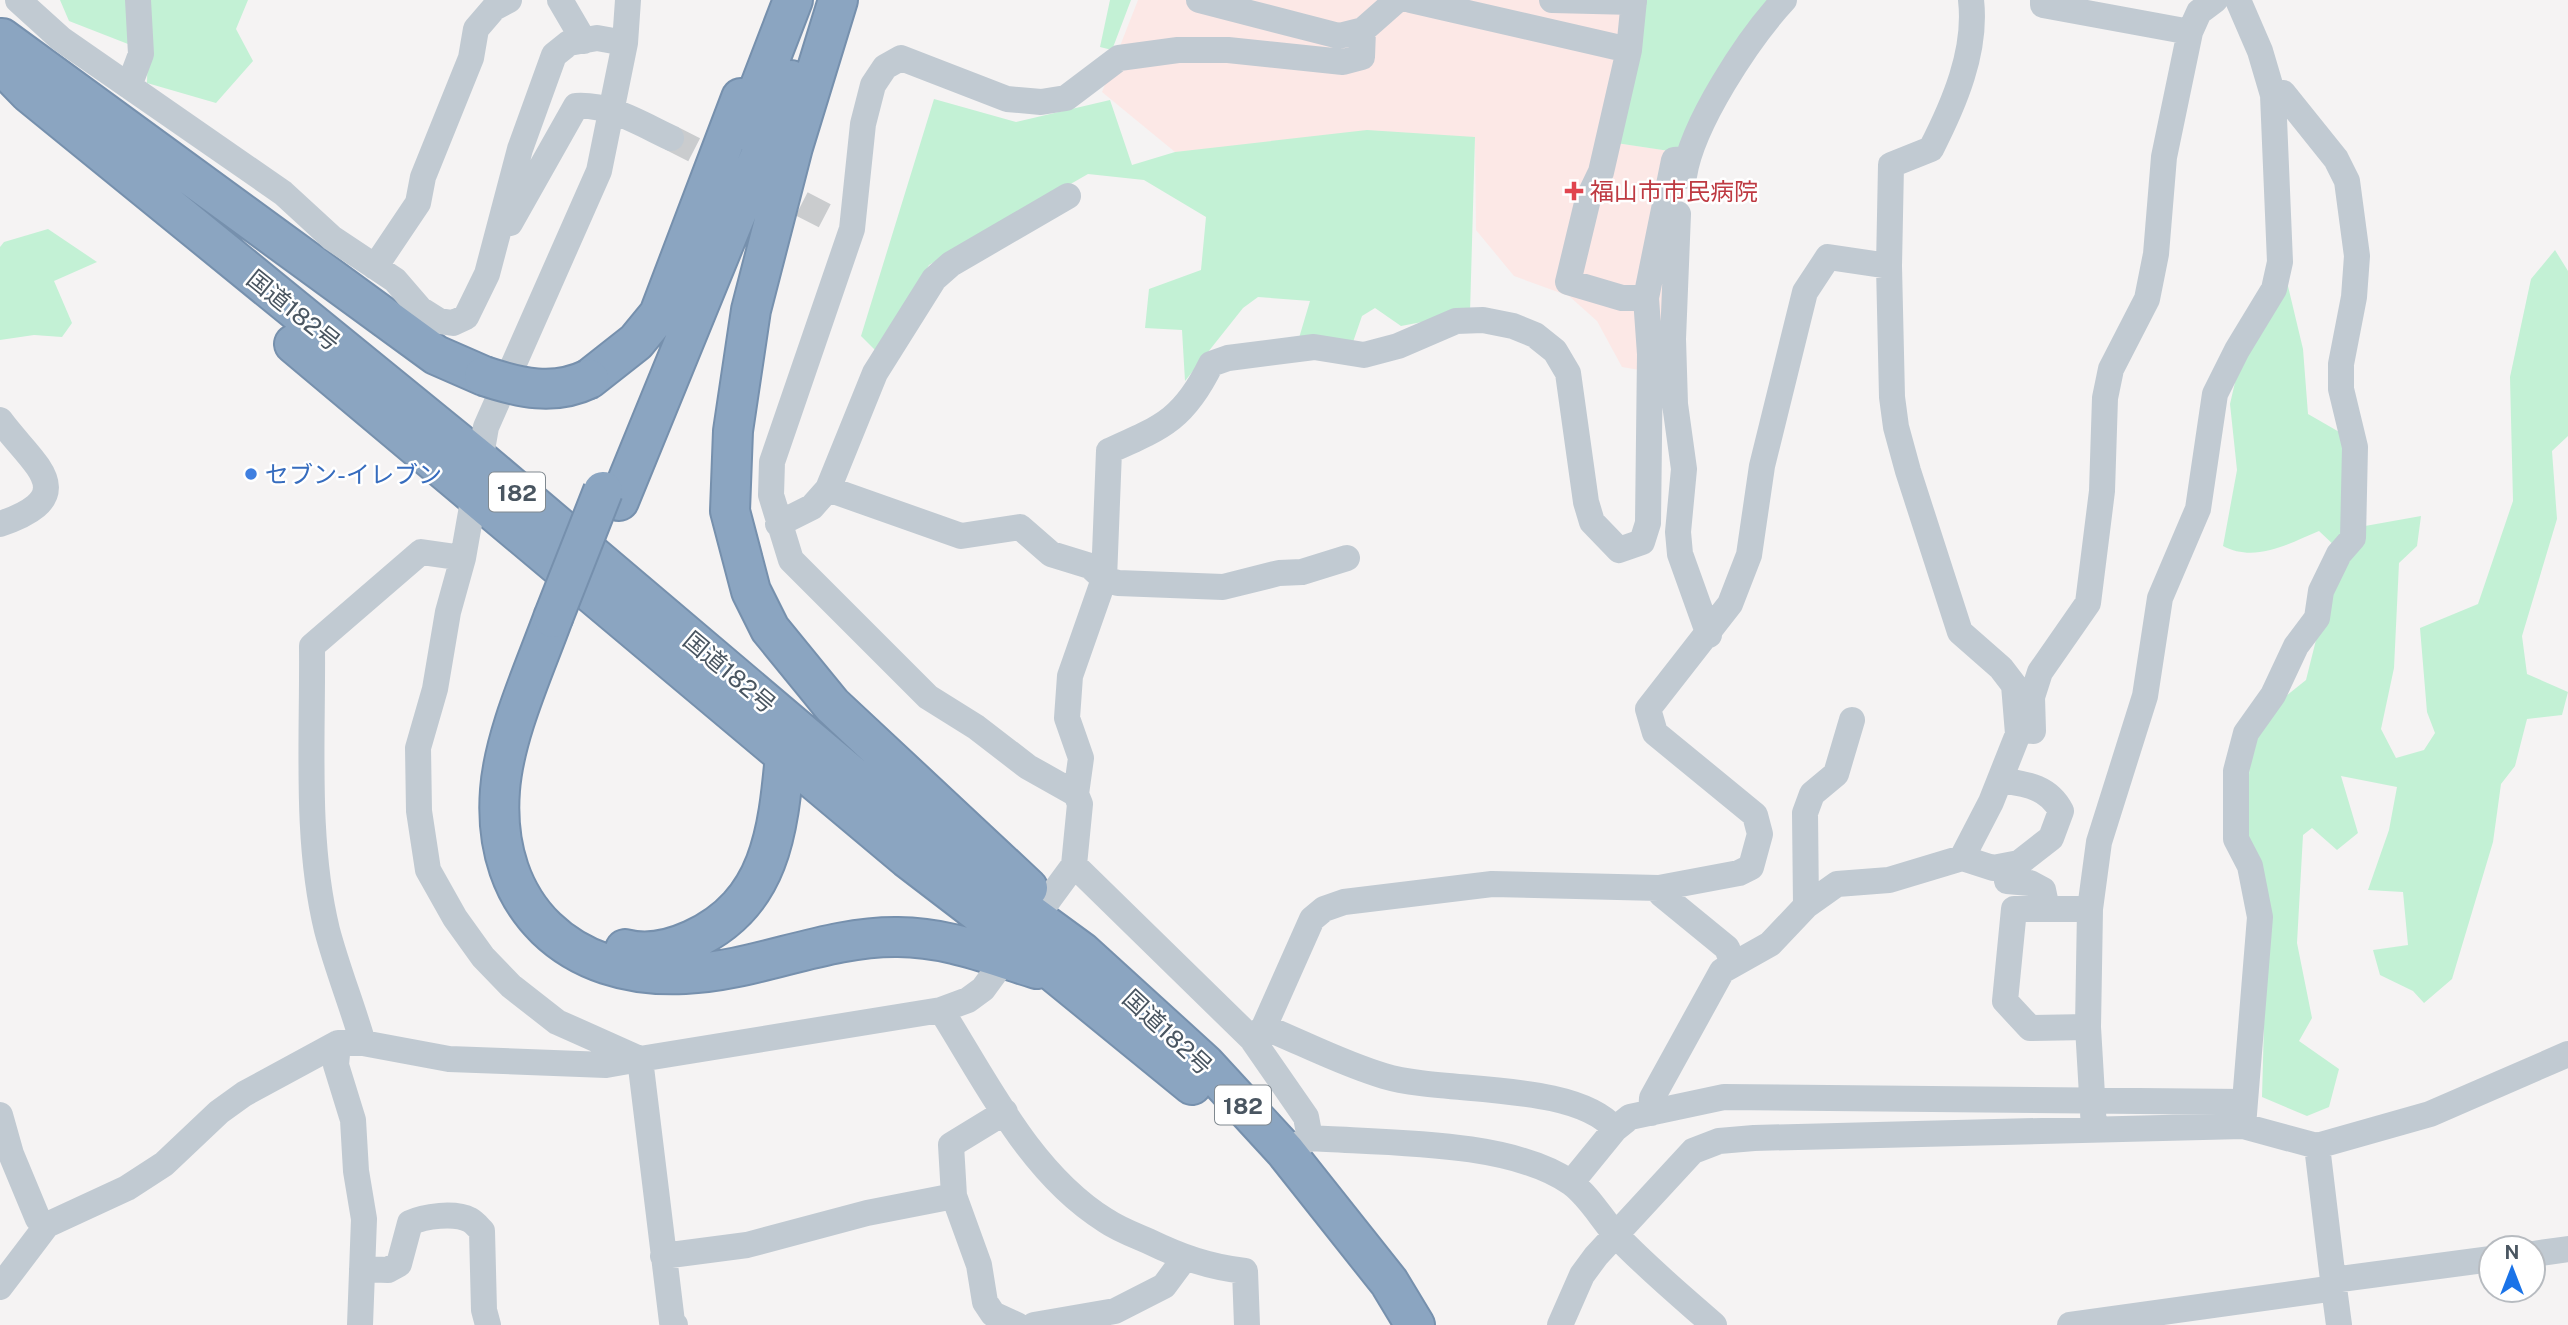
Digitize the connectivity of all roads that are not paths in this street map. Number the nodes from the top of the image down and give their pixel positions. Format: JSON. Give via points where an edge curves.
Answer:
{"nodes":[{"id":1,"x":18,"y":0,"type":"edge"},
{"id":2,"x":138,"y":0,"type":"edge"},
{"id":3,"x":509,"y":0,"type":"edge"},
{"id":4,"x":560,"y":0,"type":"edge"},
{"id":5,"x":628,"y":0,"type":"edge"},
{"id":6,"x":778,"y":0,"type":"edge"},
{"id":7,"x":793,"y":0,"type":"edge"},
{"id":8,"x":824,"y":0,"type":"edge"},
{"id":9,"x":838,"y":0,"type":"edge"},
{"id":10,"x":1199,"y":0,"type":"edge"},
{"id":11,"x":1397,"y":0,"type":"edge"},
{"id":12,"x":1411,"y":0,"type":"edge"},
{"id":13,"x":1552,"y":0,"type":"edge"},
{"id":14,"x":1784,"y":0,"type":"edge"},
{"id":15,"x":1971,"y":0,"type":"edge"},
{"id":16,"x":2043,"y":0,"type":"edge"},
{"id":17,"x":2216,"y":0,"type":"edge"},
{"id":18,"x":2238,"y":0,"type":"edge"},
{"id":19,"x":1634,"y":1,"type":"edge"},
{"id":20,"x":1499,"y":10,"type":"edge"},
{"id":21,"x":1363,"y":30,"type":"junction"},
{"id":22,"x":2190,"y":32,"type":"junction"},
{"id":23,"x":0,"y":36,"type":"edge"},
{"id":24,"x":584,"y":41,"type":"junction"},
{"id":25,"x":625,"y":43,"type":"junction"},
{"id":26,"x":1629,"y":50,"type":"junction"},
{"id":27,"x":0,"y":63,"type":"edge"},
{"id":28,"x":129,"y":86,"type":"junction"},
{"id":29,"x":2273,"y":95,"type":"junction"},
{"id":30,"x":0,"y":97,"type":"edge"},
{"id":31,"x":611,"y":111,"type":"junction"},
{"id":32,"x":671,"y":138,"type":"tunnel mouth"},
{"id":33,"x":1687,"y":159,"type":"junction"},
{"id":34,"x":1068,"y":196,"type":"dead end"},
{"id":35,"x":499,"y":229,"type":"junction"},
{"id":36,"x":1889,"y":266,"type":"junction"},
{"id":37,"x":375,"y":267,"type":"junction"},
{"id":38,"x":1646,"y":298,"type":"junction"},
{"id":39,"x":0,"y":420,"type":"edge"},
{"id":40,"x":478,"y":478,"type":"junction"},
{"id":41,"x":828,"y":489,"type":"junction"},
{"id":42,"x":611,"y":496,"type":"junction"},
{"id":43,"x":0,"y":524,"type":"edge"},
{"id":44,"x":778,"y":524,"type":"junction"},
{"id":45,"x":463,"y":558,"type":"junction"},
{"id":46,"x":1347,"y":558,"type":"dead end"},
{"id":47,"x":1104,"y":579,"type":"junction"},
{"id":48,"x":562,"y":623,"type":"junction"},
{"id":49,"x":1709,"y":635,"type":"junction"},
{"id":50,"x":1852,"y":720,"type":"dead end"},
{"id":51,"x":785,"y":755,"type":"junction"},
{"id":52,"x":2000,"y":780,"type":"junction"},
{"id":53,"x":1076,"y":794,"type":"junction"},
{"id":54,"x":1962,"y":858,"type":"junction"},
{"id":55,"x":1074,"y":865,"type":"junction"},
{"id":56,"x":2004,"y":866,"type":"junction"},
{"id":57,"x":1659,"y":888,"type":"junction"},
{"id":58,"x":1806,"y":905,"type":"junction"},
{"id":59,"x":2047,"y":909,"type":"junction"},
{"id":60,"x":2090,"y":909,"type":"junction"},
{"id":61,"x":1026,"y":932,"type":"junction"},
{"id":62,"x":1069,"y":963,"type":"junction"},
{"id":63,"x":1733,"y":964,"type":"junction"},
{"id":64,"x":941,"y":1010,"type":"junction"},
{"id":65,"x":2088,"y":1027,"type":"junction"},
{"id":66,"x":1258,"y":1033,"type":"junction"},
{"id":67,"x":350,"y":1043,"type":"junction"},
{"id":68,"x":2568,"y":1054,"type":"edge"},
{"id":69,"x":640,"y":1059,"type":"junction"},
{"id":70,"x":2092,"y":1101,"type":"junction"},
{"id":71,"x":1005,"y":1112,"type":"junction"},
{"id":72,"x":1651,"y":1113,"type":"junction"},
{"id":73,"x":2244,"y":1114,"type":"junction"},
{"id":74,"x":0,"y":1115,"type":"edge"},
{"id":75,"x":1615,"y":1129,"type":"junction"},
{"id":76,"x":2094,"y":1129,"type":"junction"},
{"id":77,"x":1298,"y":1144,"type":"junction"},
{"id":78,"x":2317,"y":1146,"type":"junction"},
{"id":79,"x":1571,"y":1183,"type":"junction"},
{"id":80,"x":954,"y":1196,"type":"junction"},
{"id":81,"x":47,"y":1225,"type":"junction"},
{"id":82,"x":1616,"y":1235,"type":"junction"},
{"id":83,"x":2568,"y":1249,"type":"edge"},
{"id":84,"x":2547,"y":1252,"type":"edge"},
{"id":85,"x":663,"y":1256,"type":"junction"},
{"id":86,"x":1184,"y":1259,"type":"junction"},
{"id":87,"x":2477,"y":1261,"type":"edge"},
{"id":88,"x":362,"y":1269,"type":"junction"},
{"id":89,"x":2334,"y":1284,"type":"junction"},
{"id":90,"x":0,"y":1287,"type":"edge"},
{"id":91,"x":672,"y":1324,"type":"edge"},
{"id":92,"x":360,"y":1325,"type":"edge"},
{"id":93,"x":488,"y":1325,"type":"edge"},
{"id":94,"x":1017,"y":1325,"type":"edge"},
{"id":95,"x":1034,"y":1325,"type":"edge"},
{"id":96,"x":1247,"y":1325,"type":"edge"},
{"id":97,"x":1387,"y":1325,"type":"edge"},
{"id":98,"x":1415,"y":1325,"type":"edge"},
{"id":99,"x":1560,"y":1325,"type":"edge"},
{"id":100,"x":1714,"y":1325,"type":"edge"},
{"id":101,"x":2070,"y":1325,"type":"edge"},
{"id":102,"x":2339,"y":1325,"type":"edge"}],
"edges":[{"from":1,"to":28,"type":"street","via":[[61,39]]},
{"from":2,"to":28,"type":"street","via":[[141,54]]},
{"from":3,"to":37,"type":"street","via":[[494,8],[476,29],[471,58],[418,203]]},
{"from":4,"to":24,"type":"street"},
{"from":5,"to":25,"type":"street"},
{"from":6,"to":23,"type":"highway","bridge":true,"via":[[659,314],[636,342],[589,379],[573,387],[551,389],[526,388],[484,376],[436,355]]},
{"from":7,"to":42,"type":"highway"},
{"from":8,"to":42,"type":"highway"},
{"from":9,"to":61,"type":"highway","via":[[793,147],[751,310],[733,431],[730,512],[751,592],[770,629]]},
{"from":10,"to":21,"type":"street","via":[[1318,33],[1339,36]]},
{"from":11,"to":21,"type":"street"},
{"from":12,"to":20,"type":"street"},
{"from":13,"to":19,"type":"street"},
{"from":14,"to":33,"type":"street","via":[[1702,121]]},
{"from":15,"to":36,"type":"street","via":[[1973,24],[1955,102],[1931,149],[1891,165]]},
{"from":16,"to":22,"type":"street","via":[[2043,5]]},
{"from":17,"to":22,"type":"street","via":[[2199,12]]},
{"from":18,"to":29,"type":"street"},
{"from":19,"to":26,"type":"street"},
{"from":20,"to":26,"type":"street"},
{"from":21,"to":44,"type":"street","via":[[1362,57],[1343,62],[1228,50],[1178,50],[1119,58],[1066,98],[1041,102],[1007,99],[901,58],[885,67],[873,85],[841,224],[772,462],[771,495]]},
{"from":22,"to":52,"type":"street","via":[[2164,157],[2156,254],[2147,299],[2111,369],[2105,398],[2102,491],[2088,603],[2040,672],[2032,697],[2034,733],[2015,771]]},
{"from":24,"to":25,"type":"street","via":[[597,38]]},
{"from":24,"to":35,"type":"street","via":[[569,43],[554,55],[520,149]]},
{"from":25,"to":31,"type":"street"},
{"from":26,"to":38,"type":"street","via":[[1601,172],[1588,199],[1568,282],[1622,298]]},
{"from":27,"to":40,"type":"highway","name":"国道182号","number":"182","via":[[39,102]]},
{"from":28,"to":37,"type":"street","via":[[283,193],[332,238]]},
{"from":29,"to":60,"type":"street","via":[[2280,262],[2274,289],[2216,394],[2198,509],[2160,598],[2145,696],[2099,842]]},
{"from":29,"to":73,"type":"street","via":[[2283,93],[2336,159],[2347,181],[2357,256],[2341,389],[2355,447],[2353,538],[2320,591],[2318,618],[2296,646],[2273,695],[2245,733],[2236,771],[2236,839],[2250,866],[2260,917]]},
{"from":30,"to":40,"type":"highway","name":"国道182号","number":"182"},
{"from":31,"to":32,"type":"street"},
{"from":31,"to":35,"type":"street","via":[[594,105],[576,106],[510,223]]},
{"from":31,"to":40,"type":"street","via":[[599,171],[486,426]]},
{"from":33,"to":38,"type":"street","via":[[1674,160]]},
{"from":33,"to":49,"type":"street","via":[[1674,260],[1675,404],[1684,468],[1678,533],[1680,554]]},
{"from":34,"to":41,"type":"street","via":[[951,264],[934,279],[875,373]]},
{"from":35,"to":37,"type":"street","via":[[474,304],[466,317],[453,323],[439,321],[420,309],[395,280]]},
{"from":36,"to":49,"type":"street","via":[[1828,257],[1805,292],[1762,466],[1749,555],[1730,604]]},
{"from":36,"to":52,"type":"street","via":[[1892,397],[1908,471],[1960,632],[2014,685],[2018,734]]},
{"from":38,"to":47,"type":"street","via":[[1650,354],[1648,523],[1642,542],[1619,550],[1592,523],[1568,373],[1555,351],[1535,335],[1513,326],[1456,321],[1364,355],[1314,347],[1211,364],[1198,390],[1164,426],[1109,450]]},
{"from":39,"to":43,"type":"street","via":[[40,464],[47,481],[40,502]]},
{"from":40,"to":45,"type":"street"},
{"from":40,"to":51,"type":"highway","name":"国道182号","number":"182"},
{"from":40,"to":61,"type":"highway","name":"国道182号","number":"182","via":[[922,835]]},
{"from":41,"to":44,"type":"street","via":[[812,507]]},
{"from":41,"to":47,"type":"street","via":[[961,536],[1020,527],[1051,554],[1090,566]]},
{"from":42,"to":48,"type":"highway","bridge":true},
{"from":44,"to":53,"type":"street","via":[[791,560],[928,697],[1028,767]]},
{"from":45,"to":67,"type":"street","via":[[421,552],[312,646],[314,826],[327,929]]},
{"from":45,"to":69,"type":"street","via":[[418,748],[419,811],[428,870],[455,918],[511,986],[557,1022]]},
{"from":46,"to":47,"type":"street","via":[[1223,587]]},
{"from":47,"to":53,"type":"street","via":[[1070,676],[1067,718],[1081,758]]},
{"from":48,"to":51,"type":"highway","via":[[521,790],[525,860],[545,898],[570,927],[595,941],[634,951],[674,948],[729,918],[751,893],[776,836]]},
{"from":48,"to":61,"type":"highway","via":[[518,717],[500,789],[508,866],[537,921],[557,940],[586,958],[633,972],[685,974],[723,970],[847,941],[896,936],[958,943]]},
{"from":49,"to":57,"type":"street","via":[[1648,709],[1650,722],[1655,733],[1755,815],[1760,834],[1751,867]]},
{"from":50,"to":58,"type":"street","via":[[1836,774],[1812,794],[1805,813]]},
{"from":51,"to":61,"type":"highway","name":"国道182号","number":"182","via":[[907,858]]},
{"from":52,"to":54,"type":"street"},
{"from":52,"to":56,"type":"street","via":[[2035,786],[2054,797],[2061,811],[2051,838],[2019,863]]},
{"from":53,"to":55,"type":"street","via":[[1080,804]]},
{"from":54,"to":56,"type":"street"},
{"from":54,"to":58,"type":"street","via":[[1889,880],[1838,884]]},
{"from":55,"to":61,"type":"street"},
{"from":55,"to":66,"type":"street"},
{"from":56,"to":59,"type":"street","via":[[2007,881],[2030,883],[2043,890]]},
{"from":57,"to":63,"type":"street","via":[[1727,948]]},
{"from":57,"to":66,"type":"street","via":[[1492,884],[1344,902],[1324,909],[1312,919]]},
{"from":58,"to":63,"type":"street","via":[[1770,944]]},
{"from":59,"to":60,"type":"street"},
{"from":59,"to":65,"type":"street","via":[[2014,909],[2005,1002],[2030,1028]]},
{"from":60,"to":65,"type":"street"},
{"from":61,"to":62,"type":"highway","name":"国道182号","number":"182"},
{"from":61,"to":64,"type":"street","via":[[983,989]]},
{"from":62,"to":77,"type":"highway","name":"国道182号","number":"182","via":[[1205,1064]]},
{"from":62,"to":97,"type":"highway","name":"国道182号","number":"182","via":[[1187,1080],[1331,1243]]},
{"from":63,"to":72,"type":"street","via":[[1722,971],[1652,1098]]},
{"from":64,"to":69,"type":"street"},
{"from":64,"to":71,"type":"street"},
{"from":65,"to":70,"type":"street"},
{"from":66,"to":75,"type":"street","via":[[1385,1077],[1560,1099],[1605,1117]]},
{"from":66,"to":77,"type":"street","via":[[1306,1117]]},
{"from":67,"to":69,"type":"street","via":[[449,1059],[606,1065]]},
{"from":67,"to":81,"type":"street","via":[[244,1094],[164,1164],[127,1188]]},
{"from":67,"to":88,"type":"street","via":[[336,1065],[353,1120],[364,1219]]},
{"from":68,"to":78,"type":"street","via":[[2430,1114]]},
{"from":69,"to":85,"type":"street"},
{"from":70,"to":72,"type":"street","via":[[1724,1097]]},
{"from":70,"to":73,"type":"street"},
{"from":70,"to":76,"type":"street"},
{"from":71,"to":80,"type":"street","via":[[951,1145]]},
{"from":71,"to":86,"type":"street","via":[[1046,1168],[1082,1203],[1105,1221]]},
{"from":72,"to":75,"type":"street","via":[[1630,1117]]},
{"from":73,"to":76,"type":"street"},
{"from":73,"to":78,"type":"street"},
{"from":74,"to":81,"type":"street","via":[[38,1219]]},
{"from":75,"to":79,"type":"street"},
{"from":76,"to":82,"type":"street","via":[[1719,1141],[1693,1151]]},
{"from":77,"to":79,"type":"street","via":[[1463,1149],[1519,1161]]},
{"from":77,"to":98,"type":"highway","name":"国道182号","number":"182"},
{"from":78,"to":89,"type":"street"},
{"from":79,"to":82,"type":"street"},
{"from":80,"to":85,"type":"street","via":[[747,1245]]},
{"from":80,"to":94,"type":"street","via":[[979,1265],[985,1302],[993,1314]]},
{"from":81,"to":90,"type":"street"},
{"from":82,"to":99,"type":"street","via":[[1582,1275]]},
{"from":82,"to":100,"type":"street"},
{"from":83,"to":84,"type":"street"},
{"from":85,"to":91,"type":"street"},
{"from":86,"to":95,"type":"street","via":[[1164,1286],[1115,1311]]},
{"from":86,"to":96,"type":"street","via":[[1245,1271]]},
{"from":87,"to":89,"type":"street"},
{"from":88,"to":92,"type":"street"},
{"from":88,"to":93,"type":"street","via":[[388,1270],[399,1264],[410,1223],[418,1219],[456,1216],[470,1220],[482,1231]]},
{"from":89,"to":101,"type":"street"},
{"from":89,"to":102,"type":"street"}]}
